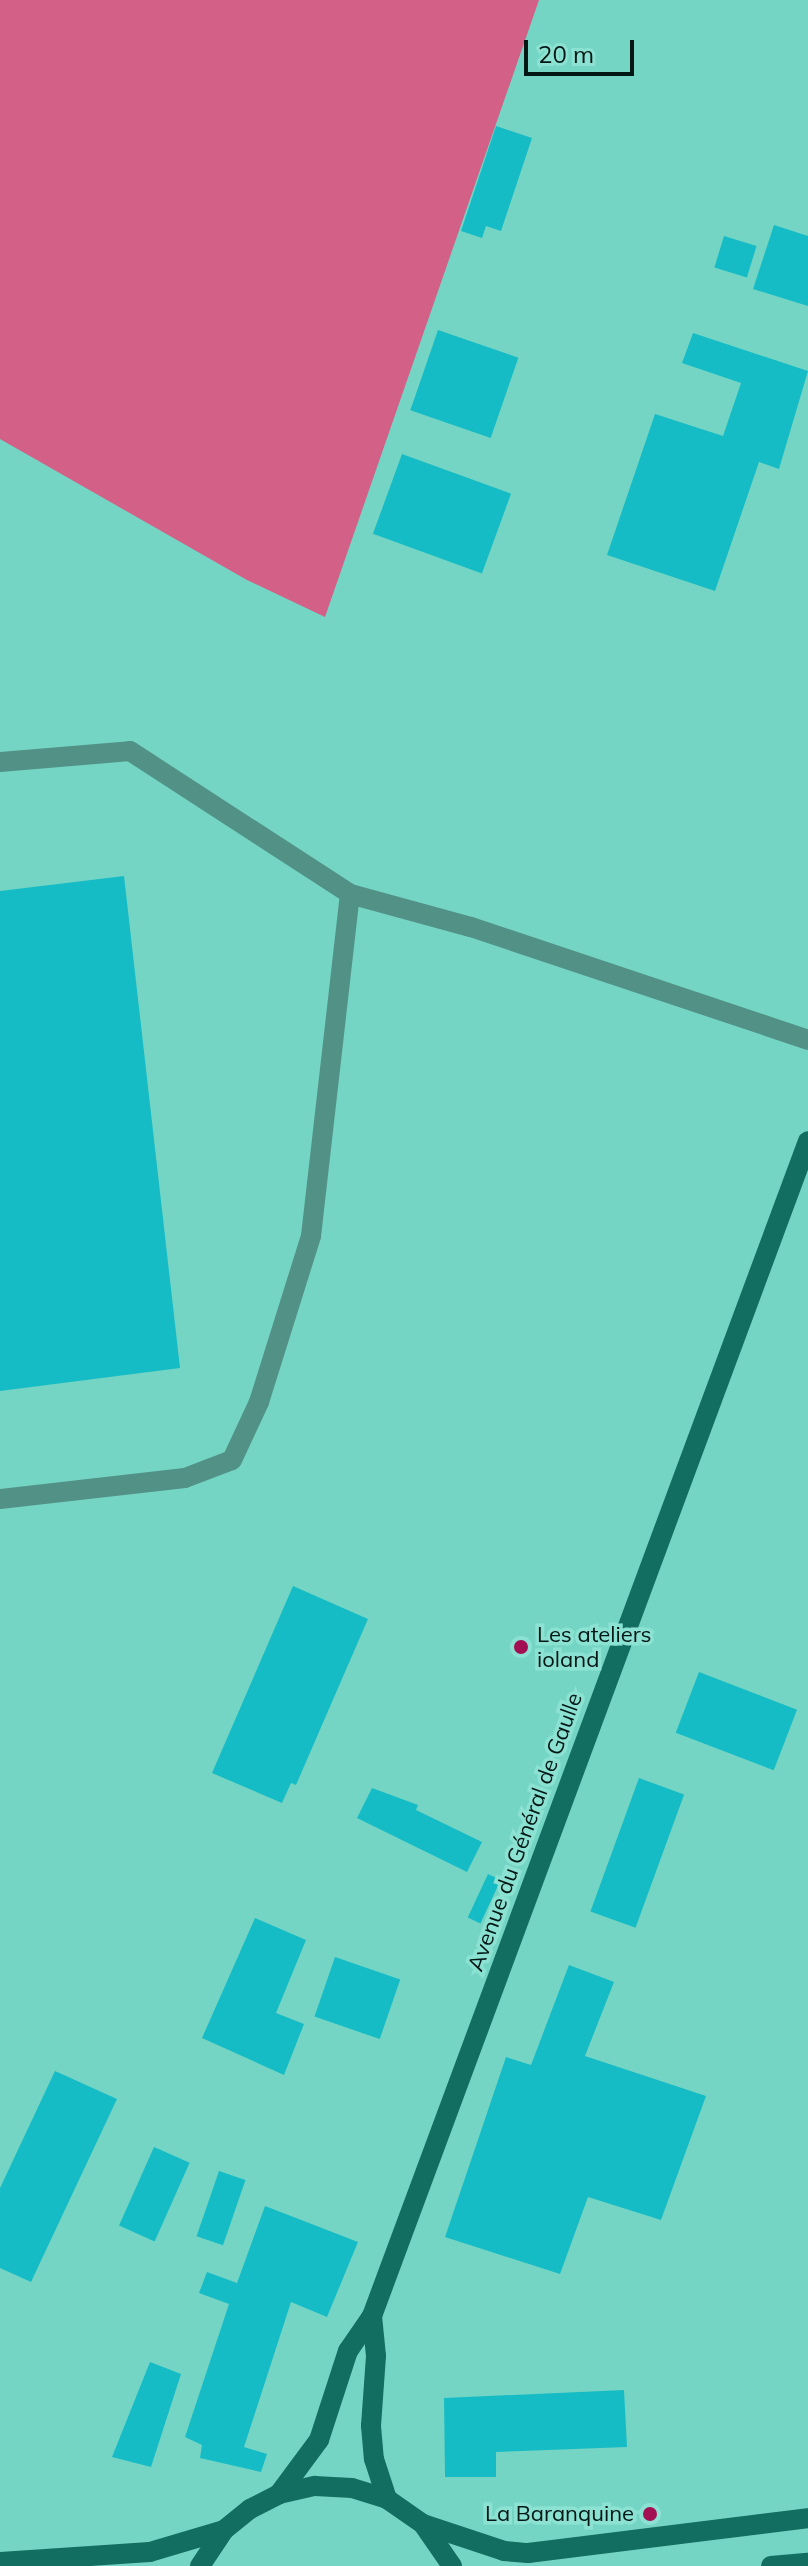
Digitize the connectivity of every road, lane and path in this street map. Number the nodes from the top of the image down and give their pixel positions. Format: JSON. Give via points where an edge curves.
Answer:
{"nodes":[{"id":1,"x":0,"y":762,"type":"edge"},
{"id":2,"x":350,"y":894,"type":"junction"},
{"id":3,"x":808,"y":1040,"type":"edge"},
{"id":4,"x":808,"y":1141,"type":"edge"},
{"id":5,"x":0,"y":1499,"type":"edge"},
{"id":6,"x":372,"y":2316,"type":"junction"},
{"id":7,"x":279,"y":2494,"type":"junction"},
{"id":8,"x":387,"y":2499,"type":"junction"},
{"id":9,"x":808,"y":2518,"type":"edge"},
{"id":10,"x":423,"y":2524,"type":"junction"},
{"id":11,"x":224,"y":2530,"type":"junction"},
{"id":12,"x":0,"y":2562,"type":"edge"},
{"id":13,"x":808,"y":2563,"type":"edge"},
{"id":14,"x":200,"y":2566,"type":"edge"},
{"id":15,"x":452,"y":2566,"type":"edge"},
{"id":16,"x":771,"y":2566,"type":"edge"}],
"edges":[{"from":1,"to":2,"type":"lane","via":[[130,751]]},
{"from":2,"to":3,"type":"lane","via":[[471,927]]},
{"from":2,"to":5,"type":"lane","via":[[311,1236],[259,1402],[232,1460],[185,1478]]},
{"from":4,"to":6,"type":"street","name":"Avenue du Général de Gaulle"},
{"from":6,"to":7,"type":"street","name":"Avenue du Général de Gaulle","via":[[348,2351],[319,2440]]},
{"from":6,"to":8,"type":"street","name":"Avenue du Général de Gaulle","via":[[376,2356],[371,2426],[374,2459]]},
{"from":7,"to":8,"type":"street","via":[[328,2487]]},
{"from":7,"to":11,"type":"street"},
{"from":8,"to":10,"type":"street"},
{"from":9,"to":10,"type":"street","via":[[528,2553],[504,2551]]},
{"from":10,"to":15,"type":"street"},
{"from":11,"to":12,"type":"street","via":[[150,2552]]},
{"from":11,"to":14,"type":"street"},
{"from":13,"to":16,"type":"street"}]}
